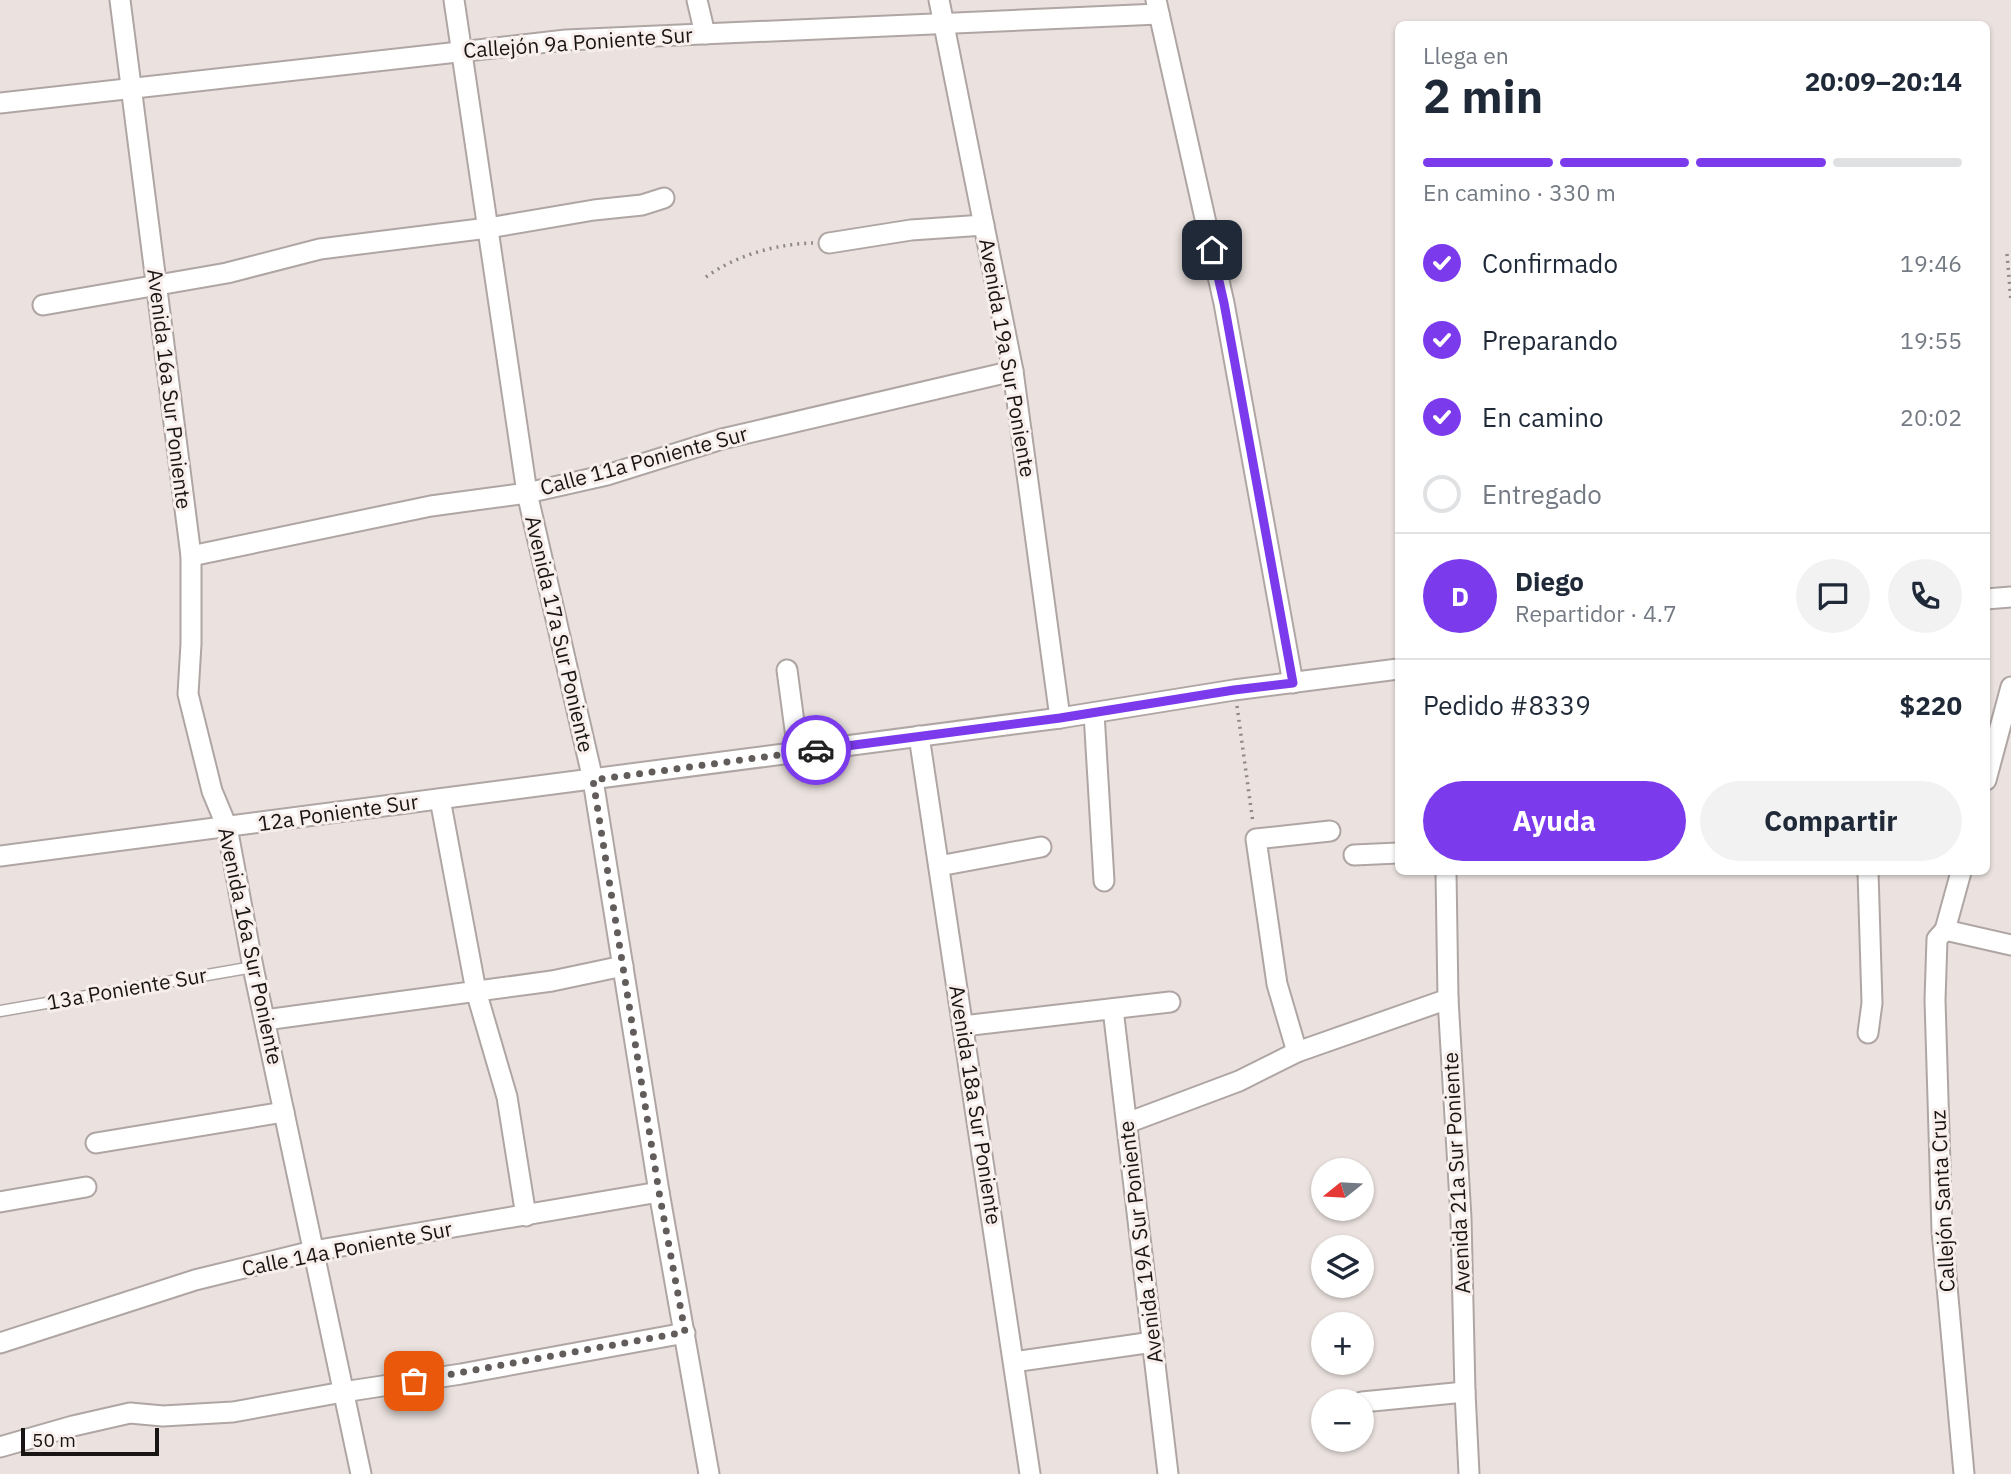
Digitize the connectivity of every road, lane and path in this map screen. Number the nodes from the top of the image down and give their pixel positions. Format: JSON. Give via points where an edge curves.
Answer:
{"nodes":[{"id":1,"x":120,"y":0,"type":"edge"},
{"id":2,"x":454,"y":0,"type":"edge"},
{"id":3,"x":697,"y":0,"type":"edge"},
{"id":4,"x":939,"y":0,"type":"edge"},
{"id":5,"x":1158,"y":7,"type":"edge"},
{"id":6,"x":944,"y":22,"type":"junction"},
{"id":7,"x":705,"y":34,"type":"junction"},
{"id":8,"x":462,"y":51,"type":"junction"},
{"id":9,"x":131,"y":89,"type":"junction"},
{"id":10,"x":0,"y":103,"type":"edge"},
{"id":11,"x":664,"y":198,"type":"dead end"},
{"id":12,"x":984,"y":225,"type":"junction"},
{"id":13,"x":488,"y":228,"type":"junction"},
{"id":14,"x":830,"y":243,"type":"joint"},
{"id":15,"x":2007,"y":254,"type":"dead end"},
{"id":16,"x":706,"y":277,"type":"dead end"},
{"id":17,"x":156,"y":285,"type":"junction"},
{"id":18,"x":2011,"y":301,"type":"edge"},
{"id":19,"x":43,"y":305,"type":"dead end"},
{"id":20,"x":1013,"y":371,"type":"junction"},
{"id":21,"x":527,"y":493,"type":"junction"},
{"id":22,"x":191,"y":556,"type":"junction"},
{"id":23,"x":2011,"y":597,"type":"edge"},
{"id":24,"x":1990,"y":599,"type":"edge"},
{"id":25,"x":1395,"y":669,"type":"edge"},
{"id":26,"x":787,"y":670,"type":"dead end"},
{"id":27,"x":1293,"y":683,"type":"junction"},
{"id":28,"x":2011,"y":687,"type":"edge"},
{"id":29,"x":1234,"y":690,"type":"junction"},
{"id":30,"x":1094,"y":713,"type":"junction"},
{"id":31,"x":1060,"y":718,"type":"junction"},
{"id":32,"x":919,"y":736,"type":"junction"},
{"id":33,"x":798,"y":752,"type":"junction"},
{"id":34,"x":1990,"y":765,"type":"edge"},
{"id":35,"x":593,"y":780,"type":"junction"},
{"id":36,"x":440,"y":799,"type":"junction"},
{"id":37,"x":227,"y":827,"type":"junction"},
{"id":38,"x":1330,"y":831,"type":"dead end"},
{"id":39,"x":1255,"y":839,"type":"junction"},
{"id":40,"x":1041,"y":847,"type":"dead end"},
{"id":41,"x":1395,"y":853,"type":"edge"},
{"id":42,"x":1354,"y":855,"type":"dead end"},
{"id":43,"x":0,"y":856,"type":"edge"},
{"id":44,"x":939,"y":866,"type":"junction"},
{"id":45,"x":1446,"y":875,"type":"edge"},
{"id":46,"x":1868,"y":875,"type":"edge"},
{"id":47,"x":1960,"y":875,"type":"edge"},
{"id":48,"x":1104,"y":881,"type":"dead end"},
{"id":49,"x":1945,"y":930,"type":"junction"},
{"id":50,"x":2011,"y":945,"type":"edge"},
{"id":51,"x":253,"y":967,"type":"junction"},
{"id":52,"x":623,"y":967,"type":"junction"},
{"id":53,"x":476,"y":991,"type":"junction"},
{"id":54,"x":1448,"y":999,"type":"junction"},
{"id":55,"x":1170,"y":1002,"type":"dead end"},
{"id":56,"x":1113,"y":1009,"type":"junction"},
{"id":57,"x":0,"y":1011,"type":"edge"},
{"id":58,"x":265,"y":1020,"type":"junction"},
{"id":59,"x":963,"y":1026,"type":"junction"},
{"id":60,"x":1868,"y":1033,"type":"dead end"},
{"id":61,"x":1297,"y":1052,"type":"junction"},
{"id":62,"x":284,"y":1112,"type":"junction"},
{"id":63,"x":1127,"y":1123,"type":"junction"},
{"id":64,"x":96,"y":1143,"type":"dead end"},
{"id":65,"x":86,"y":1187,"type":"dead end"},
{"id":66,"x":659,"y":1192,"type":"junction"},
{"id":67,"x":0,"y":1202,"type":"edge"},
{"id":68,"x":526,"y":1216,"type":"junction"},
{"id":69,"x":313,"y":1251,"type":"junction"},
{"id":70,"x":685,"y":1332,"type":"junction"},
{"id":71,"x":1153,"y":1342,"type":"junction"},
{"id":72,"x":0,"y":1343,"type":"edge"},
{"id":73,"x":1014,"y":1362,"type":"junction"},
{"id":74,"x":343,"y":1392,"type":"junction"},
{"id":75,"x":1465,"y":1392,"type":"junction"},
{"id":76,"x":1374,"y":1401,"type":"edge"},
{"id":77,"x":0,"y":1447,"type":"edge"},
{"id":78,"x":360,"y":1474,"type":"edge"},
{"id":79,"x":709,"y":1474,"type":"edge"},
{"id":80,"x":1030,"y":1474,"type":"edge"},
{"id":81,"x":1168,"y":1474,"type":"edge"},
{"id":82,"x":1469,"y":1474,"type":"edge"},
{"id":83,"x":1964,"y":1474,"type":"edge"}],
"edges":[{"from":1,"to":9,"type":"street","name":"Avenida 16a Sur Poniente"},
{"from":2,"to":8,"type":"street","name":"Avenida 17a Sur Poniente"},
{"from":3,"to":7,"type":"street"},
{"from":4,"to":6,"type":"street","name":"Avenida 19a Sur Poniente"},
{"from":5,"to":6,"type":"street","name":"Callejón 9a Poniente Sur"},
{"from":5,"to":27,"type":"street","via":[[1224,303]]},
{"from":6,"to":7,"type":"street","name":"Callejón 9a Poniente Sur"},
{"from":6,"to":12,"type":"street","name":"Avenida 19a Sur Poniente"},
{"from":7,"to":8,"type":"street","name":"Callejón 9a Poniente Sur","via":[[566,40]]},
{"from":8,"to":9,"type":"street","name":"Callejón 9a Poniente Sur"},
{"from":8,"to":13,"type":"street","name":"Avenida 17a Sur Poniente"},
{"from":9,"to":10,"type":"street","name":"Callejón 9a Poniente Sur"},
{"from":9,"to":17,"type":"street","name":"Avenida 16a Sur Poniente"},
{"from":11,"to":13,"type":"street"},
{"from":12,"to":14,"type":"street","via":[[911,230]]},
{"from":12,"to":20,"type":"street","name":"Avenida 19a Sur Poniente"},
{"from":13,"to":17,"type":"street","via":[[320,249]]},
{"from":13,"to":21,"type":"street","name":"Avenida 17a Sur Poniente"},
{"from":14,"to":16,"type":"path","via":[[760,252]]},
{"from":15,"to":18,"type":"path"},
{"from":17,"to":19,"type":"street"},
{"from":17,"to":22,"type":"street","name":"Avenida 16a Sur Poniente"},
{"from":20,"to":21,"type":"street","name":"Calle 11a Poniente Sur","via":[[722,439],[607,475]]},
{"from":20,"to":31,"type":"street","name":"Avenida 19a Sur Poniente"},
{"from":21,"to":22,"type":"street","name":"Calle 11a Poniente Sur","via":[[431,506]]},
{"from":21,"to":35,"type":"street","name":"Avenida 17a Sur Poniente"},
{"from":22,"to":37,"type":"street","name":"Avenida 16a Sur Poniente","via":[[188,694],[212,791]]},
{"from":23,"to":24,"type":"street"},
{"from":25,"to":27,"type":"street","name":"12a Poniente Sur"},
{"from":26,"to":33,"type":"street"},
{"from":27,"to":29,"type":"street","name":"12a Poniente Sur"},
{"from":28,"to":34,"type":"street"},
{"from":29,"to":30,"type":"street","name":"12a Poniente Sur"},
{"from":29,"to":39,"type":"path"},
{"from":30,"to":31,"type":"street","name":"12a Poniente Sur"},
{"from":30,"to":48,"type":"street"},
{"from":31,"to":32,"type":"street","name":"12a Poniente Sur"},
{"from":32,"to":33,"type":"street","name":"12a Poniente Sur"},
{"from":32,"to":44,"type":"street","name":"Avenida 18a Sur Poniente"},
{"from":33,"to":35,"type":"street","name":"12a Poniente Sur"},
{"from":35,"to":36,"type":"street","name":"12a Poniente Sur"},
{"from":35,"to":52,"type":"street","name":"Avenida 17a Sur Poniente"},
{"from":36,"to":37,"type":"street","name":"12a Poniente Sur"},
{"from":36,"to":53,"type":"street"},
{"from":37,"to":43,"type":"street","name":"12a Poniente Sur"},
{"from":37,"to":51,"type":"street","name":"Avenida 16a Sur Poniente"},
{"from":38,"to":39,"type":"street"},
{"from":39,"to":61,"type":"street","via":[[1277,984]]},
{"from":40,"to":44,"type":"street"},
{"from":41,"to":42,"type":"street"},
{"from":44,"to":59,"type":"street","name":"Avenida 18a Sur Poniente"},
{"from":45,"to":54,"type":"street","name":"Avenida 21a Sur Poniente"},
{"from":46,"to":60,"type":"street","via":[[1872,1003]]},
{"from":47,"to":49,"type":"street","name":"Callejón Santa Cruz"},
{"from":49,"to":50,"type":"street"},
{"from":49,"to":83,"type":"street","name":"Callejón Santa Cruz","via":[[1937,939],[1935,1000],[1941,1217]]},
{"from":51,"to":57,"type":"lane","name":"13a Poniente Sur"},
{"from":51,"to":58,"type":"street","name":"Avenida 16a Sur Poniente"},
{"from":52,"to":53,"type":"street"},
{"from":52,"to":66,"type":"street","name":"Avenida 17a Sur Poniente"},
{"from":53,"to":58,"type":"street"},
{"from":53,"to":68,"type":"street","via":[[508,1097]]},
{"from":54,"to":61,"type":"street"},
{"from":54,"to":75,"type":"street","name":"Avenida 21a Sur Poniente","via":[[1461,1218]]},
{"from":55,"to":56,"type":"street"},
{"from":56,"to":59,"type":"street"},
{"from":56,"to":63,"type":"street","name":"Avenida 19A Sur Poniente"},
{"from":58,"to":62,"type":"street","name":"Avenida 16a Sur Poniente"},
{"from":59,"to":73,"type":"street","name":"Avenida 18a Sur Poniente"},
{"from":61,"to":63,"type":"street","via":[[1239,1081]]},
{"from":62,"to":64,"type":"street"},
{"from":62,"to":69,"type":"street","name":"Avenida 16a Sur Poniente"},
{"from":63,"to":71,"type":"street","name":"Avenida 19A Sur Poniente"},
{"from":65,"to":67,"type":"street"},
{"from":66,"to":68,"type":"street","name":"Calle 14a Poniente Sur"},
{"from":66,"to":70,"type":"street","name":"Avenida 17a Sur Poniente"},
{"from":68,"to":69,"type":"street","name":"Calle 14a Poniente Sur"},
{"from":69,"to":72,"type":"street","name":"Calle 14a Poniente Sur","via":[[195,1280]]},
{"from":69,"to":74,"type":"street","name":"Avenida 16a Sur Poniente"},
{"from":70,"to":74,"type":"street"},
{"from":70,"to":79,"type":"street","name":"Avenida 17a Sur Poniente"},
{"from":71,"to":73,"type":"street"},
{"from":71,"to":81,"type":"street","name":"Avenida 19A Sur Poniente"},
{"from":73,"to":80,"type":"street","name":"Avenida 18a Sur Poniente"},
{"from":74,"to":77,"type":"street","via":[[233,1412],[130,1413]]},
{"from":74,"to":78,"type":"street","name":"Avenida 16a Sur Poniente"},
{"from":75,"to":76,"type":"street"},
{"from":75,"to":82,"type":"street","name":"Avenida 21a Sur Poniente"}]}
